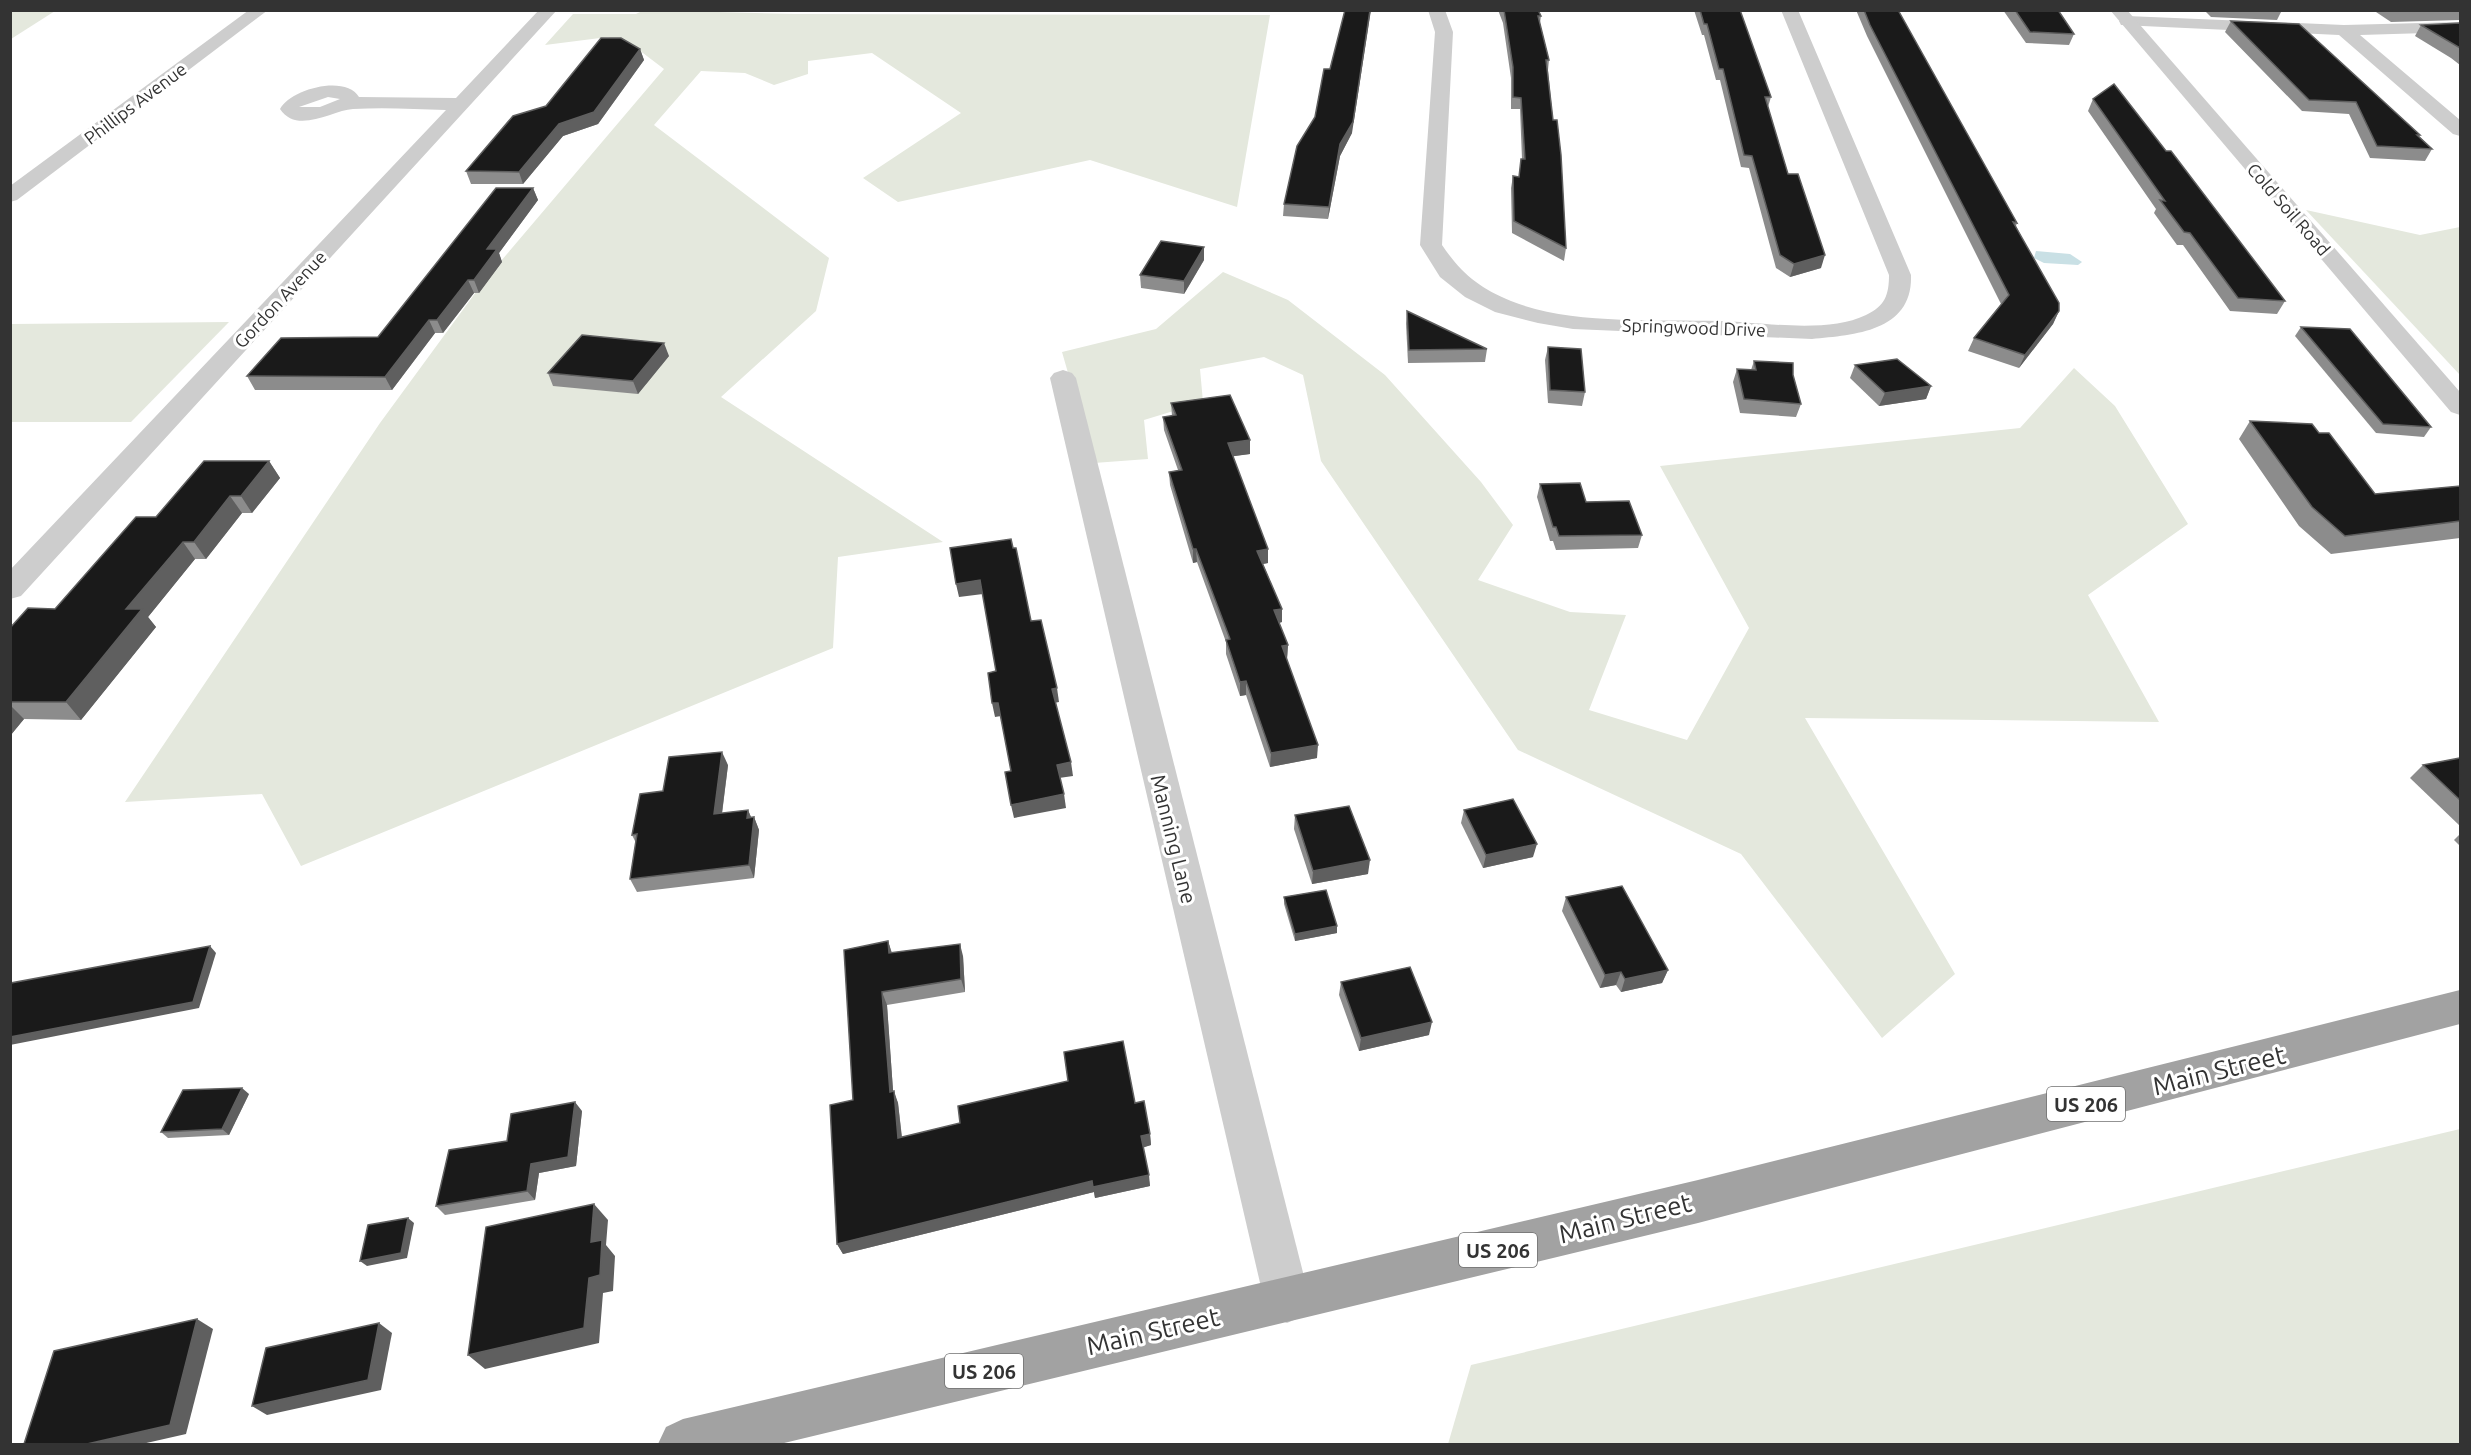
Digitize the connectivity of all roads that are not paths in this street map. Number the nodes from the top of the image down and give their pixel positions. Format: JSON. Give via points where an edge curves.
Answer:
{"nodes":[{"id":1,"x":260,"y":10,"type":"edge"},
{"id":2,"x":549,"y":10,"type":"edge"},
{"id":3,"x":1436,"y":10,"type":"edge"},
{"id":4,"x":1789,"y":10,"type":"edge"},
{"id":5,"x":2123,"y":16,"type":"edge"},
{"id":6,"x":2460,"y":27,"type":"edge"},
{"id":7,"x":2344,"y":30,"type":"junction"},
{"id":8,"x":347,"y":103,"type":"dead end"},
{"id":9,"x":462,"y":104,"type":"junction"},
{"id":10,"x":2460,"y":130,"type":"edge"},
{"id":11,"x":10,"y":196,"type":"edge"},
{"id":12,"x":1063,"y":378,"type":"dead end"},
{"id":13,"x":2460,"y":407,"type":"edge"},
{"id":14,"x":10,"y":589,"type":"edge"},
{"id":15,"x":2460,"y":1007,"type":"edge"},
{"id":16,"x":1287,"y":1300,"type":"junction"},
{"id":17,"x":683,"y":1444,"type":"edge"}],
"edges":[{"from":1,"to":11,"type":"street","name":"Phillips Avenue"},
{"from":2,"to":9,"type":"street","name":"Gordon Avenue"},
{"from":3,"to":4,"type":"street","name":"Springwood Drive","via":[[1444,32],[1431,245],[1452,276],[1497,303],[1559,320],[1812,332],[1842,330],[1887,313],[1898,301],[1902,288],[1900,274]]},
{"from":5,"to":7,"type":"street"},
{"from":5,"to":13,"type":"street","name":"Cold Soil Road"},
{"from":6,"to":7,"type":"street"},
{"from":7,"to":10,"type":"street"},
{"from":8,"to":9,"type":"street"},
{"from":9,"to":14,"type":"street","name":"Gordon Avenue"},
{"from":12,"to":16,"type":"street","name":"Manning Lane"},
{"from":15,"to":16,"type":"highway","name":"Main Street","number":"US 206","via":[[1994,1127]]},
{"from":16,"to":17,"type":"highway","name":"Main Street","number":"US 206"}]}
